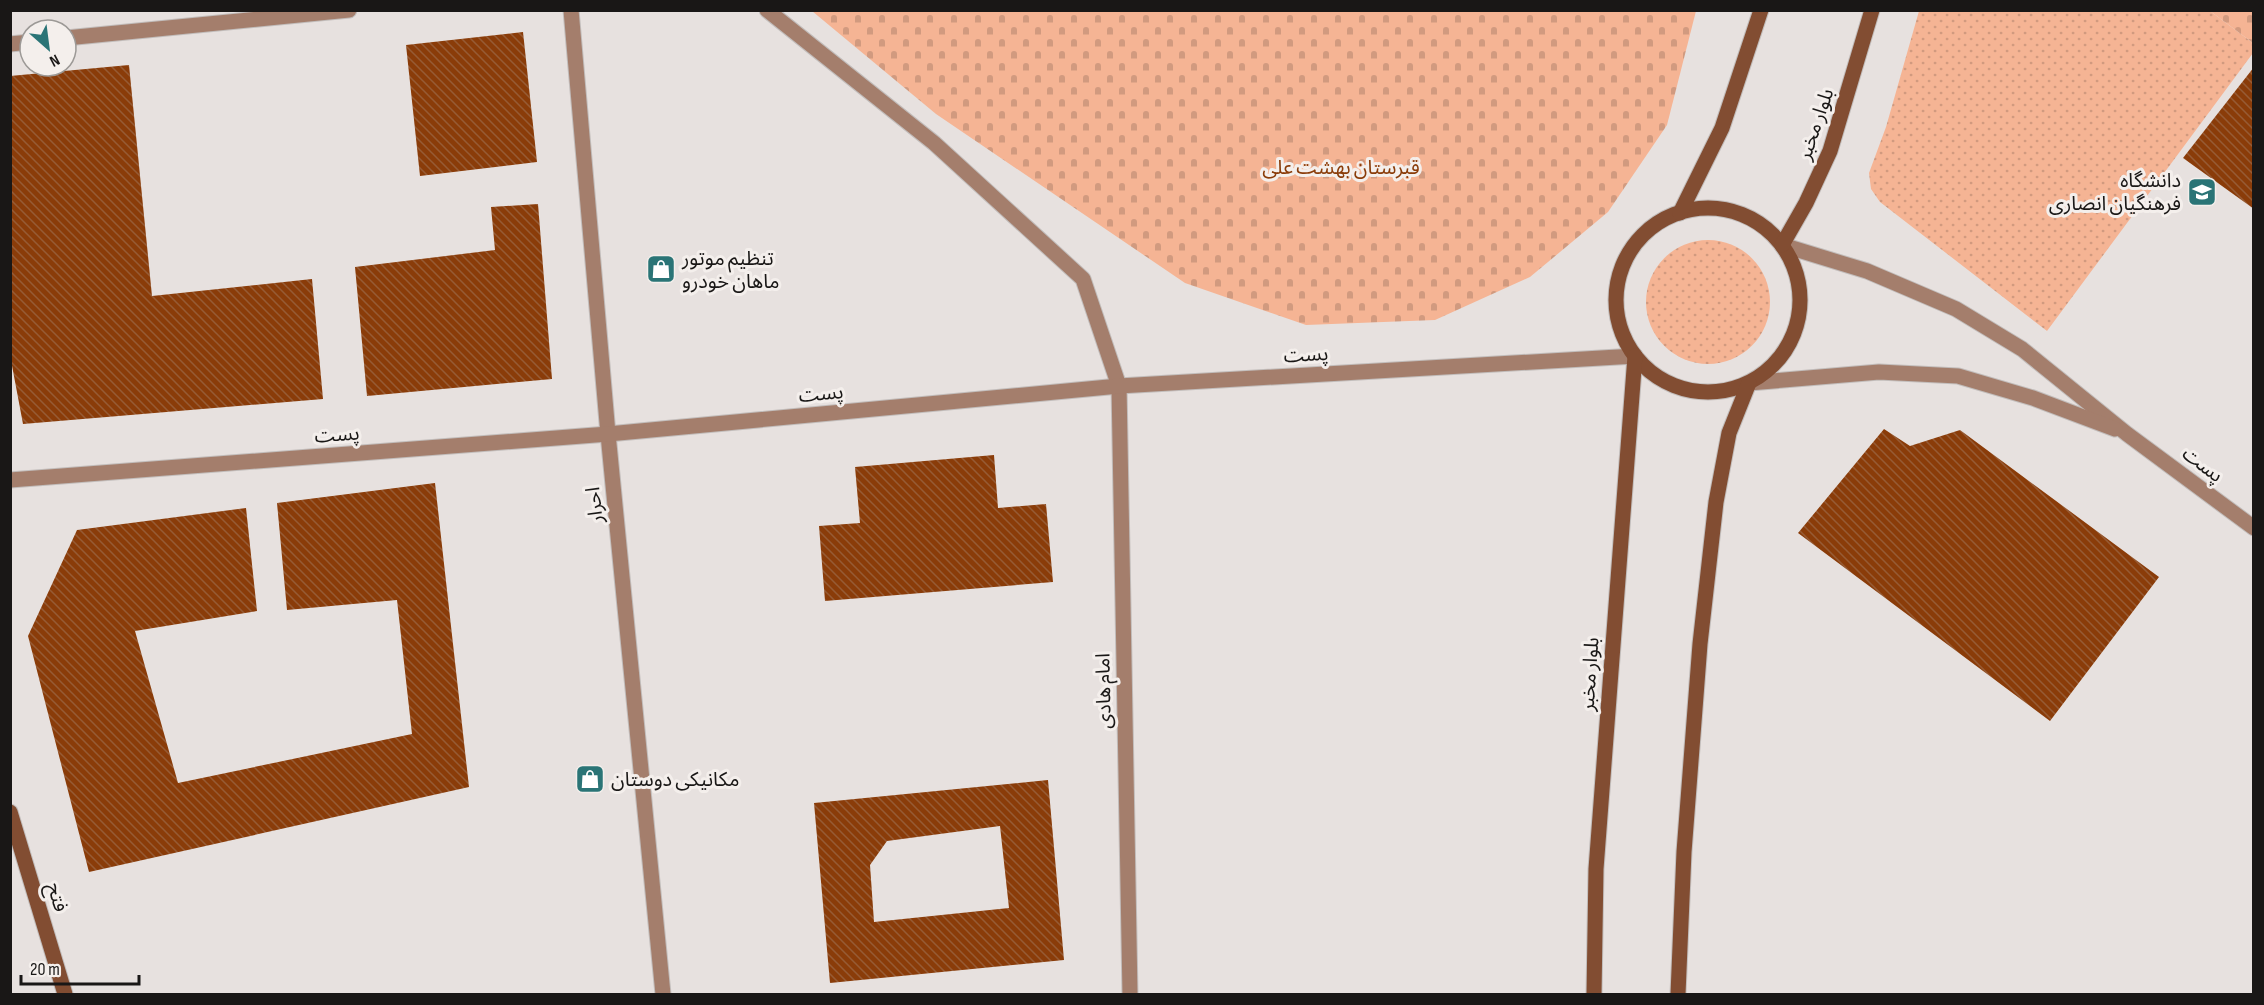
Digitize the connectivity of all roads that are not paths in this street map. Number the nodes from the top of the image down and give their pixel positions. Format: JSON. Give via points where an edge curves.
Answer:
{"nodes":[{"id":1,"x":350,"y":10,"type":"edge"},
{"id":2,"x":571,"y":10,"type":"edge"},
{"id":3,"x":767,"y":10,"type":"edge"},
{"id":4,"x":1761,"y":10,"type":"edge"},
{"id":5,"x":1872,"y":10,"type":"edge"},
{"id":6,"x":78,"y":38,"type":"edge"},
{"id":7,"x":1680,"y":213,"type":"junction"},
{"id":8,"x":1782,"y":245,"type":"junction"},
{"id":9,"x":1635,"y":356,"type":"junction"},
{"id":10,"x":1749,"y":383,"type":"junction"},
{"id":11,"x":1119,"y":386,"type":"junction"},
{"id":12,"x":608,"y":434,"type":"junction"},
{"id":13,"x":2127,"y":434,"type":"junction"},
{"id":14,"x":10,"y":480,"type":"edge"},
{"id":15,"x":2253,"y":528,"type":"edge"},
{"id":16,"x":10,"y":812,"type":"edge"},
{"id":17,"x":65,"y":994,"type":"edge"},
{"id":18,"x":663,"y":994,"type":"edge"},
{"id":19,"x":1130,"y":994,"type":"edge"},
{"id":20,"x":1594,"y":994,"type":"edge"},
{"id":21,"x":1678,"y":994,"type":"edge"}],
"edges":[{"from":1,"to":6,"type":"street"},
{"from":2,"to":12,"type":"street","name":"احرار"},
{"from":3,"to":11,"type":"street","name":"امام هادی","via":[[934,143],[1083,279]]},
{"from":4,"to":7,"type":"main road","via":[[1722,128]]},
{"from":5,"to":8,"type":"main road","name":"بلوار مخبر","via":[[1830,151]]},
{"from":7,"to":8,"type":"main road","via":[[1708,208],[1736,212],[1762,225]]},
{"from":7,"to":9,"type":"main road","via":[[1643,236],[1629,253],[1621,273],[1618,316],[1624,338]]},
{"from":8,"to":10,"type":"main road","via":[[1795,268],[1801,295],[1798,321],[1788,346],[1771,368]]},
{"from":8,"to":13,"type":"street","via":[[1867,271],[1956,309],[2022,349]]},
{"from":9,"to":10,"type":"main road","via":[[1650,371],[1687,390],[1729,390]]},
{"from":9,"to":11,"type":"street","name":"پست"},
{"from":9,"to":20,"type":"main road","name":"بلوار مخبر","via":[[1596,869]]},
{"from":10,"to":13,"type":"street","via":[[1879,372],[1958,376],[2034,398]]},
{"from":10,"to":21,"type":"main road","via":[[1729,433],[1716,502],[1700,644]]},
{"from":11,"to":12,"type":"street","name":"پست"},
{"from":11,"to":19,"type":"street","name":"امام هادی"},
{"from":12,"to":14,"type":"street","name":"پست"},
{"from":12,"to":18,"type":"street","name":"احرار"},
{"from":13,"to":15,"type":"street","name":"پست"},
{"from":16,"to":17,"type":"main road","name":"فتح"}]}
